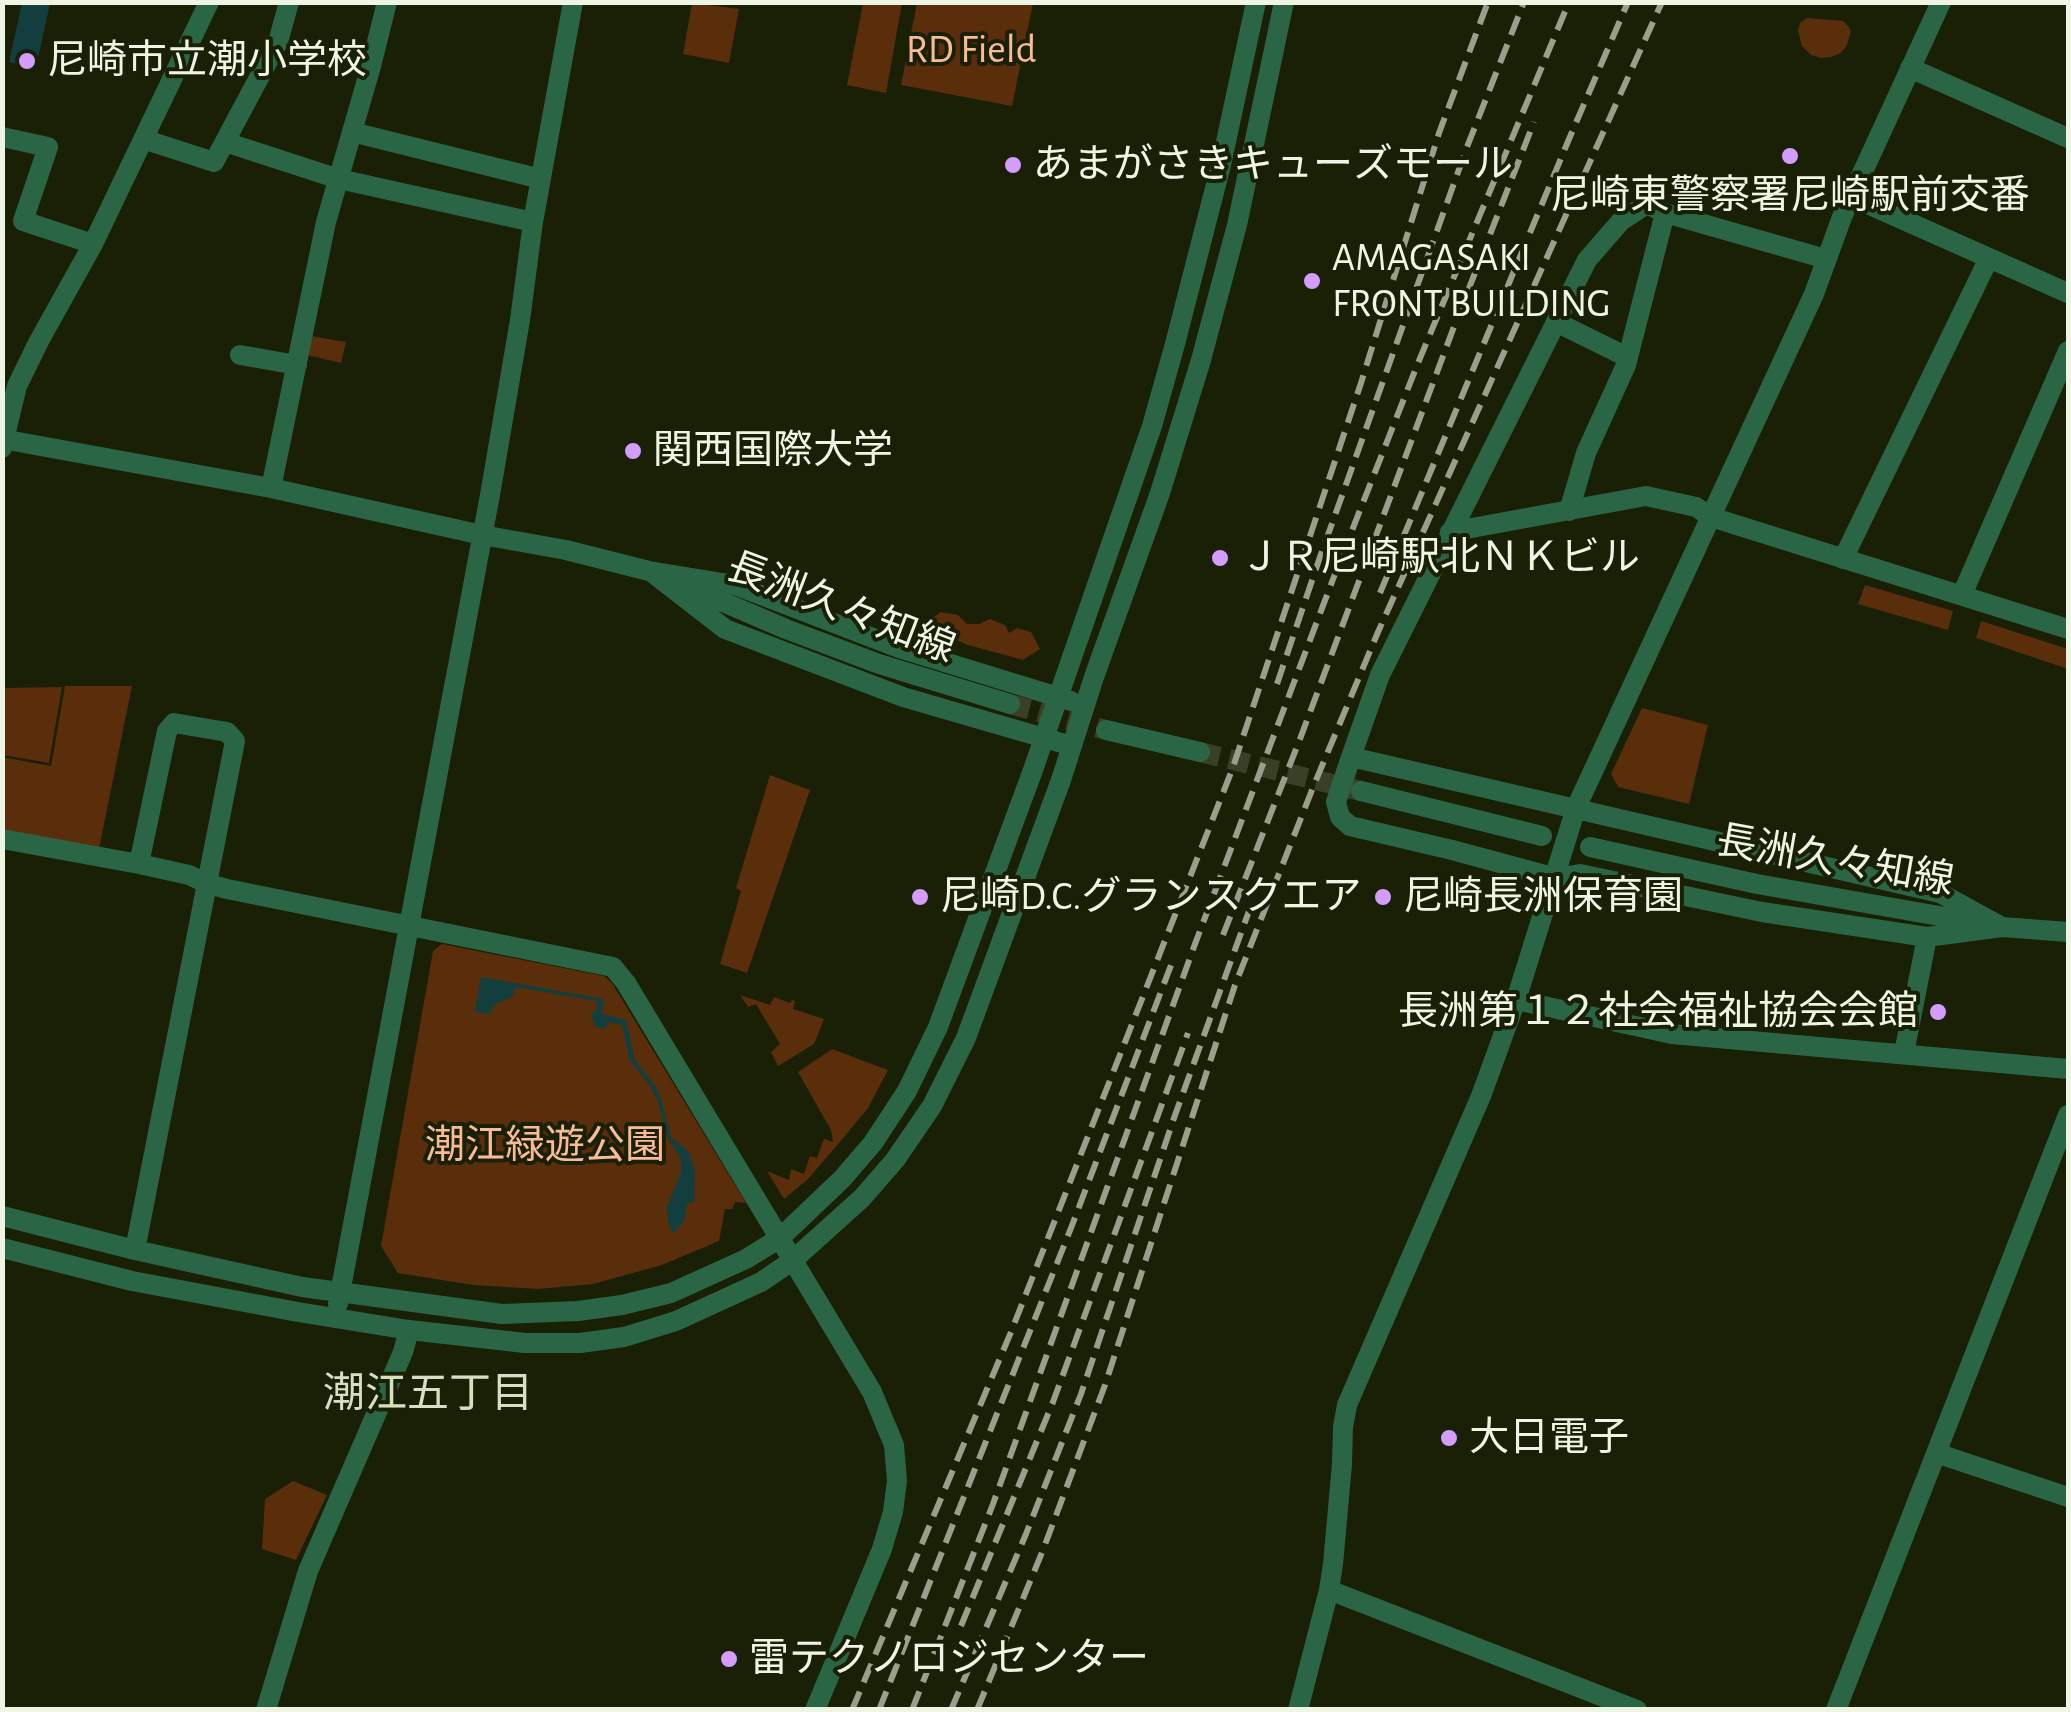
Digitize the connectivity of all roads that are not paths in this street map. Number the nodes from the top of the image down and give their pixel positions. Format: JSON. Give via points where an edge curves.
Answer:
{"nodes":[{"id":1,"x":210,"y":2,"type":"edge"},
{"id":2,"x":289,"y":2,"type":"edge"},
{"id":3,"x":387,"y":2,"type":"edge"},
{"id":4,"x":573,"y":2,"type":"edge"},
{"id":5,"x":1256,"y":2,"type":"edge"},
{"id":6,"x":1284,"y":2,"type":"edge"},
{"id":7,"x":1941,"y":2,"type":"edge"},
{"id":8,"x":1910,"y":68,"type":"junction"},
{"id":9,"x":352,"y":132,"type":"junction"},
{"id":10,"x":2,"y":137,"type":"edge"},
{"id":11,"x":2068,"y":138,"type":"edge"},
{"id":12,"x":144,"y":139,"type":"junction"},
{"id":13,"x":225,"y":142,"type":"junction"},
{"id":14,"x":339,"y":178,"type":"junction"},
{"id":15,"x":542,"y":179,"type":"junction"},
{"id":16,"x":1852,"y":197,"type":"junction"},
{"id":17,"x":1665,"y":212,"type":"junction"},
{"id":18,"x":533,"y":222,"type":"junction"},
{"id":19,"x":93,"y":244,"type":"junction"},
{"id":20,"x":1989,"y":258,"type":"junction"},
{"id":21,"x":1826,"y":260,"type":"junction"},
{"id":22,"x":2068,"y":293,"type":"edge"},
{"id":23,"x":1556,"y":322,"type":"junction"},
{"id":24,"x":2068,"y":351,"type":"edge"},
{"id":25,"x":240,"y":355,"type":"dead end"},
{"id":26,"x":1627,"y":357,"type":"junction"},
{"id":27,"x":297,"y":365,"type":"junction"},
{"id":28,"x":3,"y":442,"type":"edge"},
{"id":29,"x":271,"y":488,"type":"junction"},
{"id":30,"x":1569,"y":511,"type":"junction"},
{"id":31,"x":1711,"y":516,"type":"junction"},
{"id":32,"x":1450,"y":532,"type":"junction"},
{"id":33,"x":482,"y":535,"type":"junction"},
{"id":34,"x":1844,"y":560,"type":"junction"},
{"id":35,"x":650,"y":571,"type":"junction"},
{"id":36,"x":1962,"y":595,"type":"junction"},
{"id":37,"x":2068,"y":629,"type":"edge"},
{"id":38,"x":1058,"y":697,"type":"junction"},
{"id":39,"x":1010,"y":704,"type":"tunnel mouth"},
{"id":40,"x":1085,"y":706,"type":"junction"},
{"id":41,"x":1106,"y":730,"type":"tunnel mouth"},
{"id":42,"x":1044,"y":738,"type":"junction"},
{"id":43,"x":1072,"y":746,"type":"junction"},
{"id":44,"x":1200,"y":752,"type":"tunnel mouth"},
{"id":45,"x":1351,"y":757,"type":"junction"},
{"id":46,"x":1361,"y":792,"type":"tunnel mouth"},
{"id":47,"x":1576,"y":808,"type":"junction"},
{"id":48,"x":1542,"y":836,"type":"dead end"},
{"id":49,"x":2,"y":838,"type":"edge"},
{"id":50,"x":1590,"y":848,"type":"dead end"},
{"id":51,"x":139,"y":864,"type":"junction"},
{"id":52,"x":1556,"y":878,"type":"junction"},
{"id":53,"x":208,"y":884,"type":"junction"},
{"id":54,"x":410,"y":926,"type":"junction"},
{"id":55,"x":2002,"y":927,"type":"junction"},
{"id":56,"x":2068,"y":932,"type":"edge"},
{"id":57,"x":1927,"y":938,"type":"junction"},
{"id":58,"x":1516,"y":1000,"type":"junction"},
{"id":59,"x":1904,"y":1053,"type":"junction"},
{"id":60,"x":2068,"y":1069,"type":"edge"},
{"id":61,"x":2068,"y":1120,"type":"edge"},
{"id":62,"x":2,"y":1216,"type":"edge"},
{"id":63,"x":780,"y":1238,"type":"junction"},
{"id":64,"x":2,"y":1248,"type":"edge"},
{"id":65,"x":135,"y":1250,"type":"junction"},
{"id":66,"x":792,"y":1261,"type":"junction"},
{"id":67,"x":340,"y":1291,"type":"junction"},
{"id":68,"x":335,"y":1318,"type":"junction"},
{"id":69,"x":409,"y":1330,"type":"junction"},
{"id":70,"x":1936,"y":1453,"type":"junction"},
{"id":71,"x":2068,"y":1498,"type":"edge"},
{"id":72,"x":1329,"y":1590,"type":"junction"},
{"id":73,"x":266,"y":1710,"type":"edge"},
{"id":74,"x":815,"y":1710,"type":"edge"},
{"id":75,"x":1298,"y":1710,"type":"edge"},
{"id":76,"x":1637,"y":1710,"type":"edge"},
{"id":77,"x":1836,"y":1710,"type":"edge"}],
"edges":[{"from":1,"to":12,"type":"street"},
{"from":2,"to":13,"type":"street","via":[[278,42]]},
{"from":3,"to":9,"type":"street"},
{"from":4,"to":15,"type":"street"},
{"from":5,"to":38,"type":"street","via":[[1176,344]]},
{"from":6,"to":40,"type":"street","via":[[1237,226],[1200,360]]},
{"from":7,"to":8,"type":"street"},
{"from":8,"to":11,"type":"street"},
{"from":8,"to":16,"type":"street"},
{"from":9,"to":14,"type":"street"},
{"from":9,"to":15,"type":"street"},
{"from":10,"to":19,"type":"street","via":[[48,147],[23,221]]},
{"from":12,"to":13,"type":"street","via":[[214,162]]},
{"from":12,"to":19,"type":"street"},
{"from":13,"to":14,"type":"street"},
{"from":14,"to":18,"type":"street"},
{"from":14,"to":27,"type":"street"},
{"from":15,"to":18,"type":"street"},
{"from":16,"to":20,"type":"street"},
{"from":16,"to":21,"type":"street"},
{"from":17,"to":21,"type":"street"},
{"from":17,"to":23,"type":"street","via":[[1647,204],[1621,221],[1587,260]]},
{"from":17,"to":26,"type":"street"},
{"from":18,"to":33,"type":"street"},
{"from":19,"to":28,"type":"street","via":[[16,386]]},
{"from":20,"to":22,"type":"street"},
{"from":20,"to":34,"type":"street"},
{"from":21,"to":31,"type":"street"},
{"from":23,"to":26,"type":"street"},
{"from":23,"to":32,"type":"street"},
{"from":24,"to":36,"type":"street"},
{"from":25,"to":27,"type":"street"},
{"from":26,"to":30,"type":"street"},
{"from":27,"to":29,"type":"street"},
{"from":28,"to":29,"type":"street"},
{"from":29,"to":33,"type":"street"},
{"from":30,"to":31,"type":"street","via":[[1646,496]]},
{"from":30,"to":32,"type":"street"},
{"from":31,"to":34,"type":"street"},
{"from":31,"to":47,"type":"street"},
{"from":32,"to":45,"type":"street","via":[[1380,675]]},
{"from":33,"to":35,"type":"street"},
{"from":33,"to":54,"type":"street"},
{"from":34,"to":36,"type":"street"},
{"from":35,"to":38,"type":"street","via":[[735,585],[950,666]]},
{"from":35,"to":39,"type":"street","name":"長洲久々知線","via":[[879,664]]},
{"from":35,"to":42,"type":"street","via":[[725,629],[903,697]]},
{"from":36,"to":37,"type":"street"},
{"from":38,"to":40,"type":"street"},
{"from":38,"to":42,"type":"street"},
{"from":40,"to":43,"type":"street"},
{"from":41,"to":44,"type":"street"},
{"from":42,"to":43,"type":"street"},
{"from":42,"to":63,"type":"street","via":[[938,1027],[906,1091],[873,1143]]},
{"from":43,"to":66,"type":"street","via":[[966,1038],[932,1106],[862,1198]]},
{"from":45,"to":47,"type":"street"},
{"from":45,"to":52,"type":"street","via":[[1336,802],[1350,826]]},
{"from":46,"to":48,"type":"street"},
{"from":47,"to":52,"type":"street"},
{"from":47,"to":55,"type":"street","via":[[1940,893]]},
{"from":49,"to":51,"type":"street"},
{"from":50,"to":55,"type":"street","name":"長洲久々知線"},
{"from":51,"to":53,"type":"street"},
{"from":51,"to":53,"type":"street","via":[[167,731],[174,723],[227,732],[235,741]]},
{"from":52,"to":57,"type":"street","via":[[1580,874]]},
{"from":52,"to":58,"type":"street"},
{"from":53,"to":54,"type":"street"},
{"from":53,"to":65,"type":"street"},
{"from":54,"to":63,"type":"street","via":[[613,966]]},
{"from":54,"to":67,"type":"street"},
{"from":55,"to":56,"type":"street","name":"長洲久々知線"},
{"from":55,"to":57,"type":"street"},
{"from":57,"to":59,"type":"street"},
{"from":58,"to":59,"type":"street","via":[[1672,1034]]},
{"from":58,"to":72,"type":"street","via":[[1347,1405]]},
{"from":59,"to":60,"type":"street"},
{"from":61,"to":70,"type":"street"},
{"from":62,"to":65,"type":"street"},
{"from":63,"to":66,"type":"street"},
{"from":63,"to":67,"type":"street","via":[[672,1293],[622,1306],[502,1314]]},
{"from":64,"to":68,"type":"street","via":[[132,1281]]},
{"from":65,"to":67,"type":"street"},
{"from":66,"to":69,"type":"street","via":[[676,1321],[624,1337],[525,1343]]},
{"from":66,"to":74,"type":"street","via":[[872,1392],[894,1446],[897,1481],[882,1549]]},
{"from":67,"to":68,"type":"street"},
{"from":68,"to":69,"type":"street"},
{"from":69,"to":73,"type":"street","via":[[308,1571]]},
{"from":70,"to":71,"type":"street"},
{"from":70,"to":77,"type":"street"},
{"from":72,"to":75,"type":"street"},
{"from":72,"to":76,"type":"street"}]}
